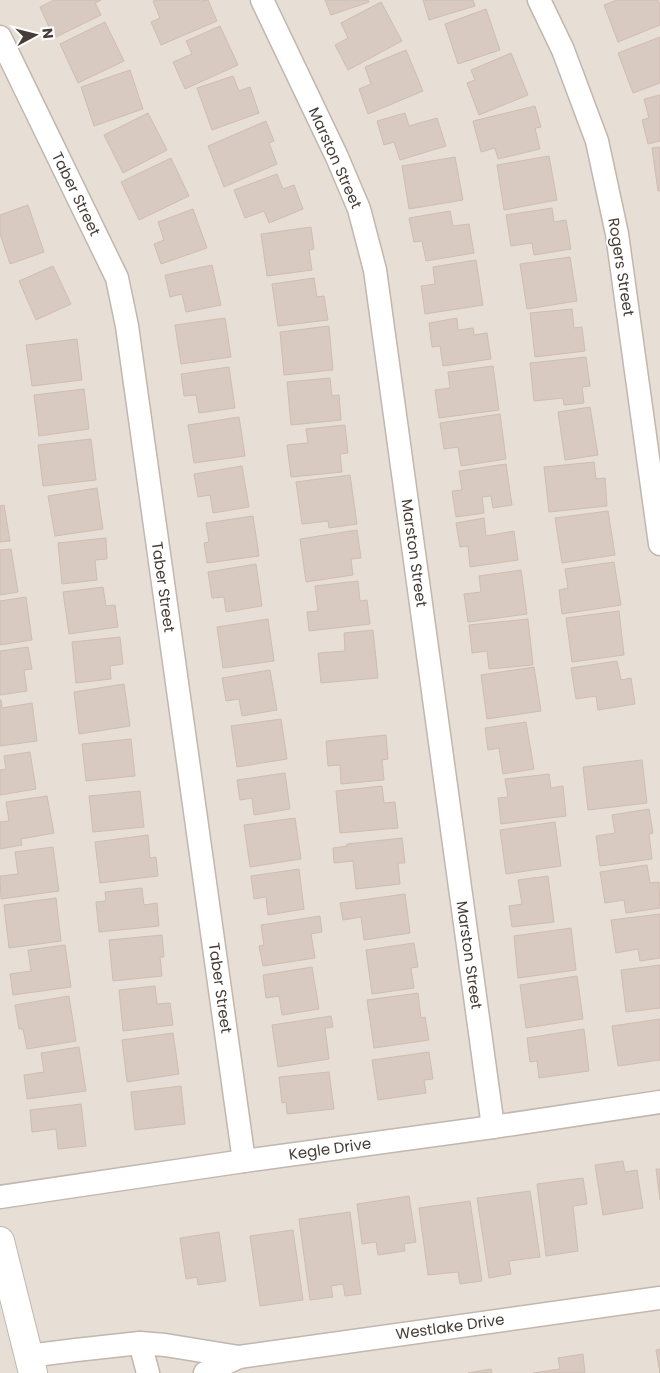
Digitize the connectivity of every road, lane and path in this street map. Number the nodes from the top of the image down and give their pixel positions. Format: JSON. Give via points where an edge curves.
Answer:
{"nodes":[{"id":1,"x":262,"y":0,"type":"edge"},
{"id":2,"x":539,"y":0,"type":"edge"},
{"id":3,"x":0,"y":37,"type":"edge"},
{"id":4,"x":660,"y":544,"type":"edge"},
{"id":5,"x":660,"y":1102,"type":"edge"},
{"id":6,"x":493,"y":1128,"type":"junction"},
{"id":7,"x":244,"y":1161,"type":"junction"},
{"id":8,"x":0,"y":1197,"type":"edge"},
{"id":9,"x":0,"y":1241,"type":"edge"},
{"id":10,"x":660,"y":1298,"type":"edge"},
{"id":11,"x":140,"y":1343,"type":"junction"},
{"id":12,"x":239,"y":1357,"type":"junction"},
{"id":13,"x":31,"y":1365,"type":"edge"},
{"id":14,"x":148,"y":1373,"type":"edge"},
{"id":15,"x":205,"y":1373,"type":"edge"}],
"edges":[{"from":1,"to":6,"type":"street","name":"Marston Street","via":[[337,156],[359,209],[375,270]]},
{"from":2,"to":4,"type":"street","name":"Rogers Street","via":[[563,50],[597,141],[617,234]]},
{"from":3,"to":7,"type":"street","name":"Taber Street","via":[[117,278],[127,326]]},
{"from":5,"to":6,"type":"street","name":"Kegle Drive"},
{"from":6,"to":7,"type":"street","name":"Kegle Drive"},
{"from":7,"to":8,"type":"street","name":"Kegle Drive"},
{"from":9,"to":13,"type":"street"},
{"from":10,"to":12,"type":"street","name":"Westlake Drive"},
{"from":11,"to":12,"type":"street","name":"Westlake Drive"},
{"from":11,"to":13,"type":"street","name":"Westlake Drive","via":[[76,1350]]},
{"from":11,"to":14,"type":"street"},
{"from":12,"to":15,"type":"street","name":"Westlake Drive"}]}
